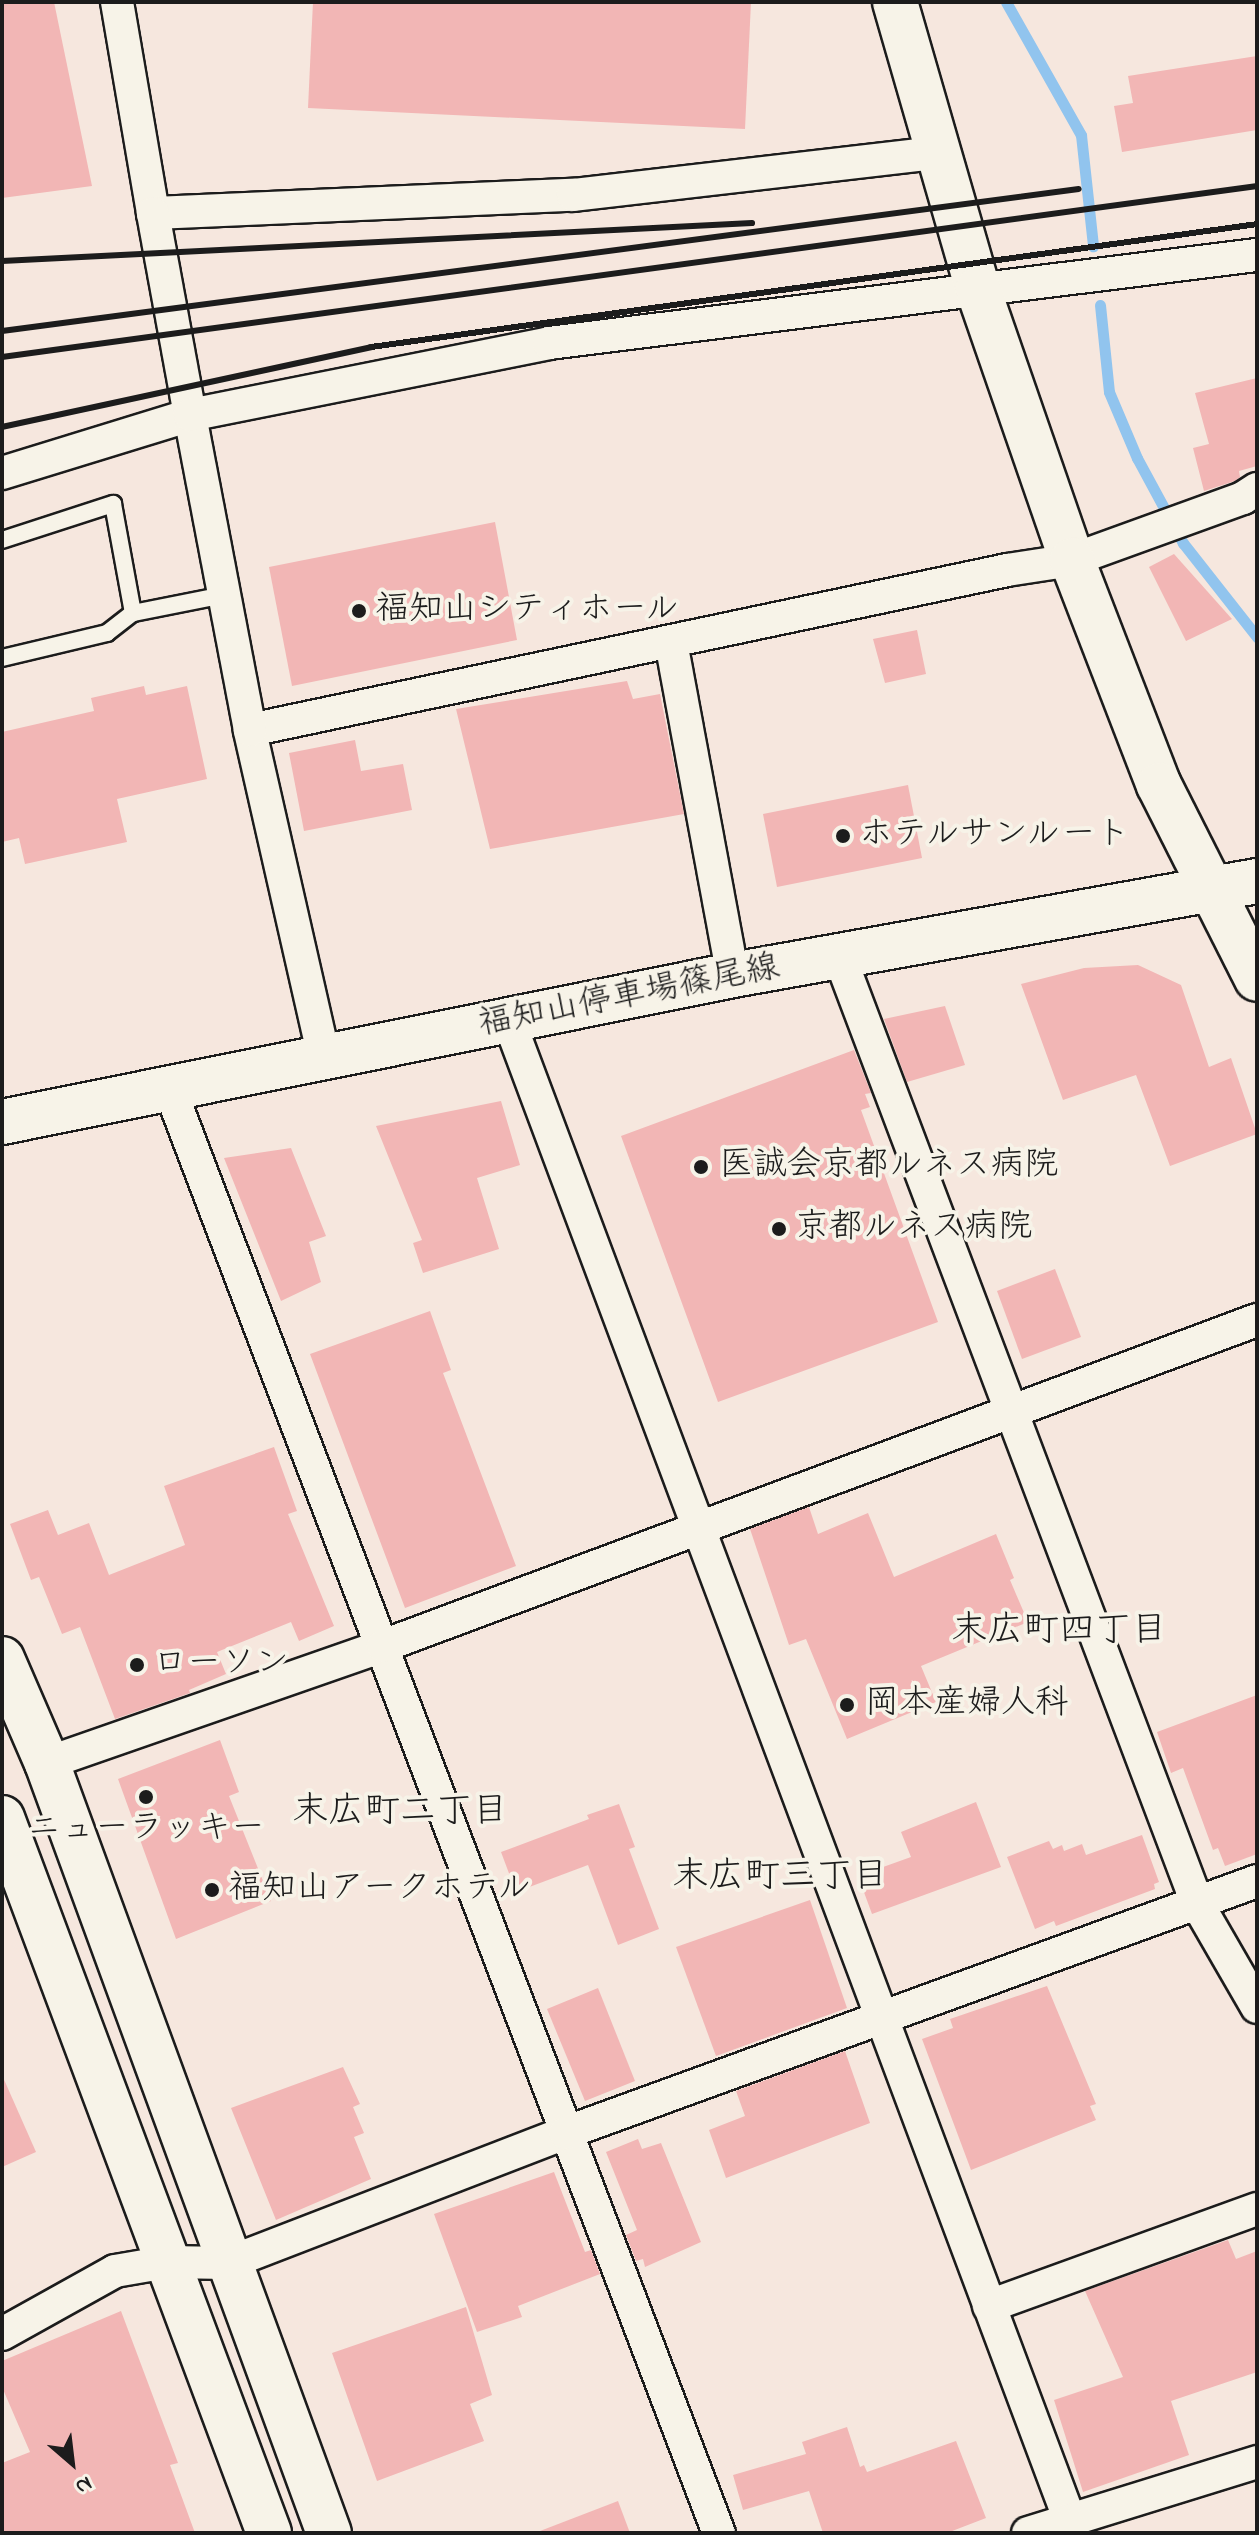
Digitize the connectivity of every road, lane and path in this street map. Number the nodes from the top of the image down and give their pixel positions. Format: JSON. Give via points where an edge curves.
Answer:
{"nodes":[{"id":1,"x":117,"y":2,"type":"edge"},
{"id":2,"x":895,"y":2,"type":"edge"},
{"id":3,"x":938,"y":153,"type":"junction"},
{"id":4,"x":153,"y":213,"type":"junction"},
{"id":5,"x":1257,"y":255,"type":"edge"},
{"id":6,"x":978,"y":289,"type":"junction"},
{"id":7,"x":190,"y":415,"type":"junction"},
{"id":8,"x":2,"y":473,"type":"edge"},
{"id":9,"x":1257,"y":489,"type":"edge"},
{"id":10,"x":2,"y":540,"type":"edge"},
{"id":11,"x":1072,"y":560,"type":"junction"},
{"id":12,"x":224,"y":595,"type":"junction"},
{"id":13,"x":133,"y":613,"type":"junction"},
{"id":14,"x":671,"y":642,"type":"junction"},
{"id":15,"x":2,"y":658,"type":"edge"},
{"id":16,"x":250,"y":730,"type":"junction"},
{"id":17,"x":1257,"y":881,"type":"edge"},
{"id":18,"x":1214,"y":889,"type":"junction"},
{"id":19,"x":839,"y":955,"type":"junction"},
{"id":20,"x":733,"y":975,"type":"junction"},
{"id":21,"x":1257,"y":979,"type":"edge"},
{"id":22,"x":509,"y":1021,"type":"junction"},
{"id":23,"x":324,"y":1057,"type":"junction"},
{"id":24,"x":169,"y":1087,"type":"junction"},
{"id":25,"x":2,"y":1122,"type":"edge"},
{"id":26,"x":1257,"y":1320,"type":"edge"},
{"id":27,"x":1011,"y":1411,"type":"junction"},
{"id":28,"x":698,"y":1530,"type":"junction"},
{"id":29,"x":383,"y":1646,"type":"junction"},
{"id":30,"x":2,"y":1661,"type":"edge"},
{"id":31,"x":47,"y":1763,"type":"junction"},
{"id":32,"x":2,"y":1818,"type":"edge"},
{"id":33,"x":1257,"y":1881,"type":"edge"},
{"id":34,"x":1197,"y":1903,"type":"junction"},
{"id":35,"x":1257,"y":2007,"type":"edge"},
{"id":36,"x":880,"y":2019,"type":"junction"},
{"id":37,"x":565,"y":2133,"type":"junction"},
{"id":38,"x":1257,"y":2209,"type":"edge"},
{"id":39,"x":167,"y":2262,"type":"junction"},
{"id":40,"x":228,"y":2263,"type":"junction"},
{"id":41,"x":989,"y":2306,"type":"junction"},
{"id":42,"x":2,"y":2334,"type":"edge"},
{"id":43,"x":1257,"y":2462,"type":"edge"},
{"id":44,"x":1070,"y":2521,"type":"junction"},
{"id":45,"x":269,"y":2533,"type":"edge"},
{"id":46,"x":329,"y":2533,"type":"edge"},
{"id":47,"x":719,"y":2533,"type":"edge"},
{"id":48,"x":1028,"y":2533,"type":"edge"}],
"edges":[{"from":1,"to":4,"type":"street"},
{"from":2,"to":3,"type":"street"},
{"from":3,"to":4,"type":"street","via":[[573,195]]},
{"from":3,"to":6,"type":"street"},
{"from":4,"to":7,"type":"street"},
{"from":5,"to":6,"type":"street"},
{"from":6,"to":7,"type":"street","via":[[549,343]]},
{"from":6,"to":11,"type":"street"},
{"from":7,"to":8,"type":"street"},
{"from":7,"to":12,"type":"street"},
{"from":9,"to":11,"type":"street"},
{"from":10,"to":13,"type":"lane","via":[[113,504]]},
{"from":11,"to":14,"type":"street"},
{"from":11,"to":18,"type":"street","via":[[1159,785]]},
{"from":12,"to":13,"type":"lane"},
{"from":12,"to":16,"type":"street"},
{"from":13,"to":15,"type":"lane","via":[[107,633]]},
{"from":14,"to":16,"type":"street"},
{"from":14,"to":20,"type":"street"},
{"from":16,"to":23,"type":"street"},
{"from":17,"to":18,"type":"street","name":"福知山停車場篠尾線"},
{"from":18,"to":19,"type":"street","name":"福知山停車場篠尾線"},
{"from":18,"to":21,"type":"street"},
{"from":19,"to":20,"type":"street","name":"福知山停車場篠尾線"},
{"from":19,"to":27,"type":"street"},
{"from":20,"to":22,"type":"street","name":"福知山停車場篠尾線"},
{"from":22,"to":23,"type":"street","name":"福知山停車場篠尾線"},
{"from":22,"to":28,"type":"street"},
{"from":23,"to":24,"type":"street","name":"福知山停車場篠尾線"},
{"from":24,"to":25,"type":"street","name":"福知山停車場篠尾線"},
{"from":24,"to":29,"type":"street"},
{"from":26,"to":27,"type":"street"},
{"from":27,"to":28,"type":"street"},
{"from":27,"to":34,"type":"street"},
{"from":28,"to":29,"type":"street"},
{"from":28,"to":36,"type":"street"},
{"from":29,"to":31,"type":"street"},
{"from":29,"to":37,"type":"street"},
{"from":30,"to":31,"type":"street"},
{"from":31,"to":40,"type":"street"},
{"from":32,"to":39,"type":"street"},
{"from":33,"to":34,"type":"street"},
{"from":34,"to":35,"type":"street"},
{"from":34,"to":36,"type":"street"},
{"from":36,"to":37,"type":"street"},
{"from":36,"to":41,"type":"street"},
{"from":37,"to":40,"type":"street"},
{"from":37,"to":47,"type":"street"},
{"from":38,"to":41,"type":"street"},
{"from":39,"to":40,"type":"street"},
{"from":39,"to":42,"type":"street","via":[[115,2271]]},
{"from":39,"to":45,"type":"street"},
{"from":40,"to":46,"type":"street"},
{"from":41,"to":44,"type":"street"},
{"from":43,"to":44,"type":"street"},
{"from":44,"to":48,"type":"street"}]}
